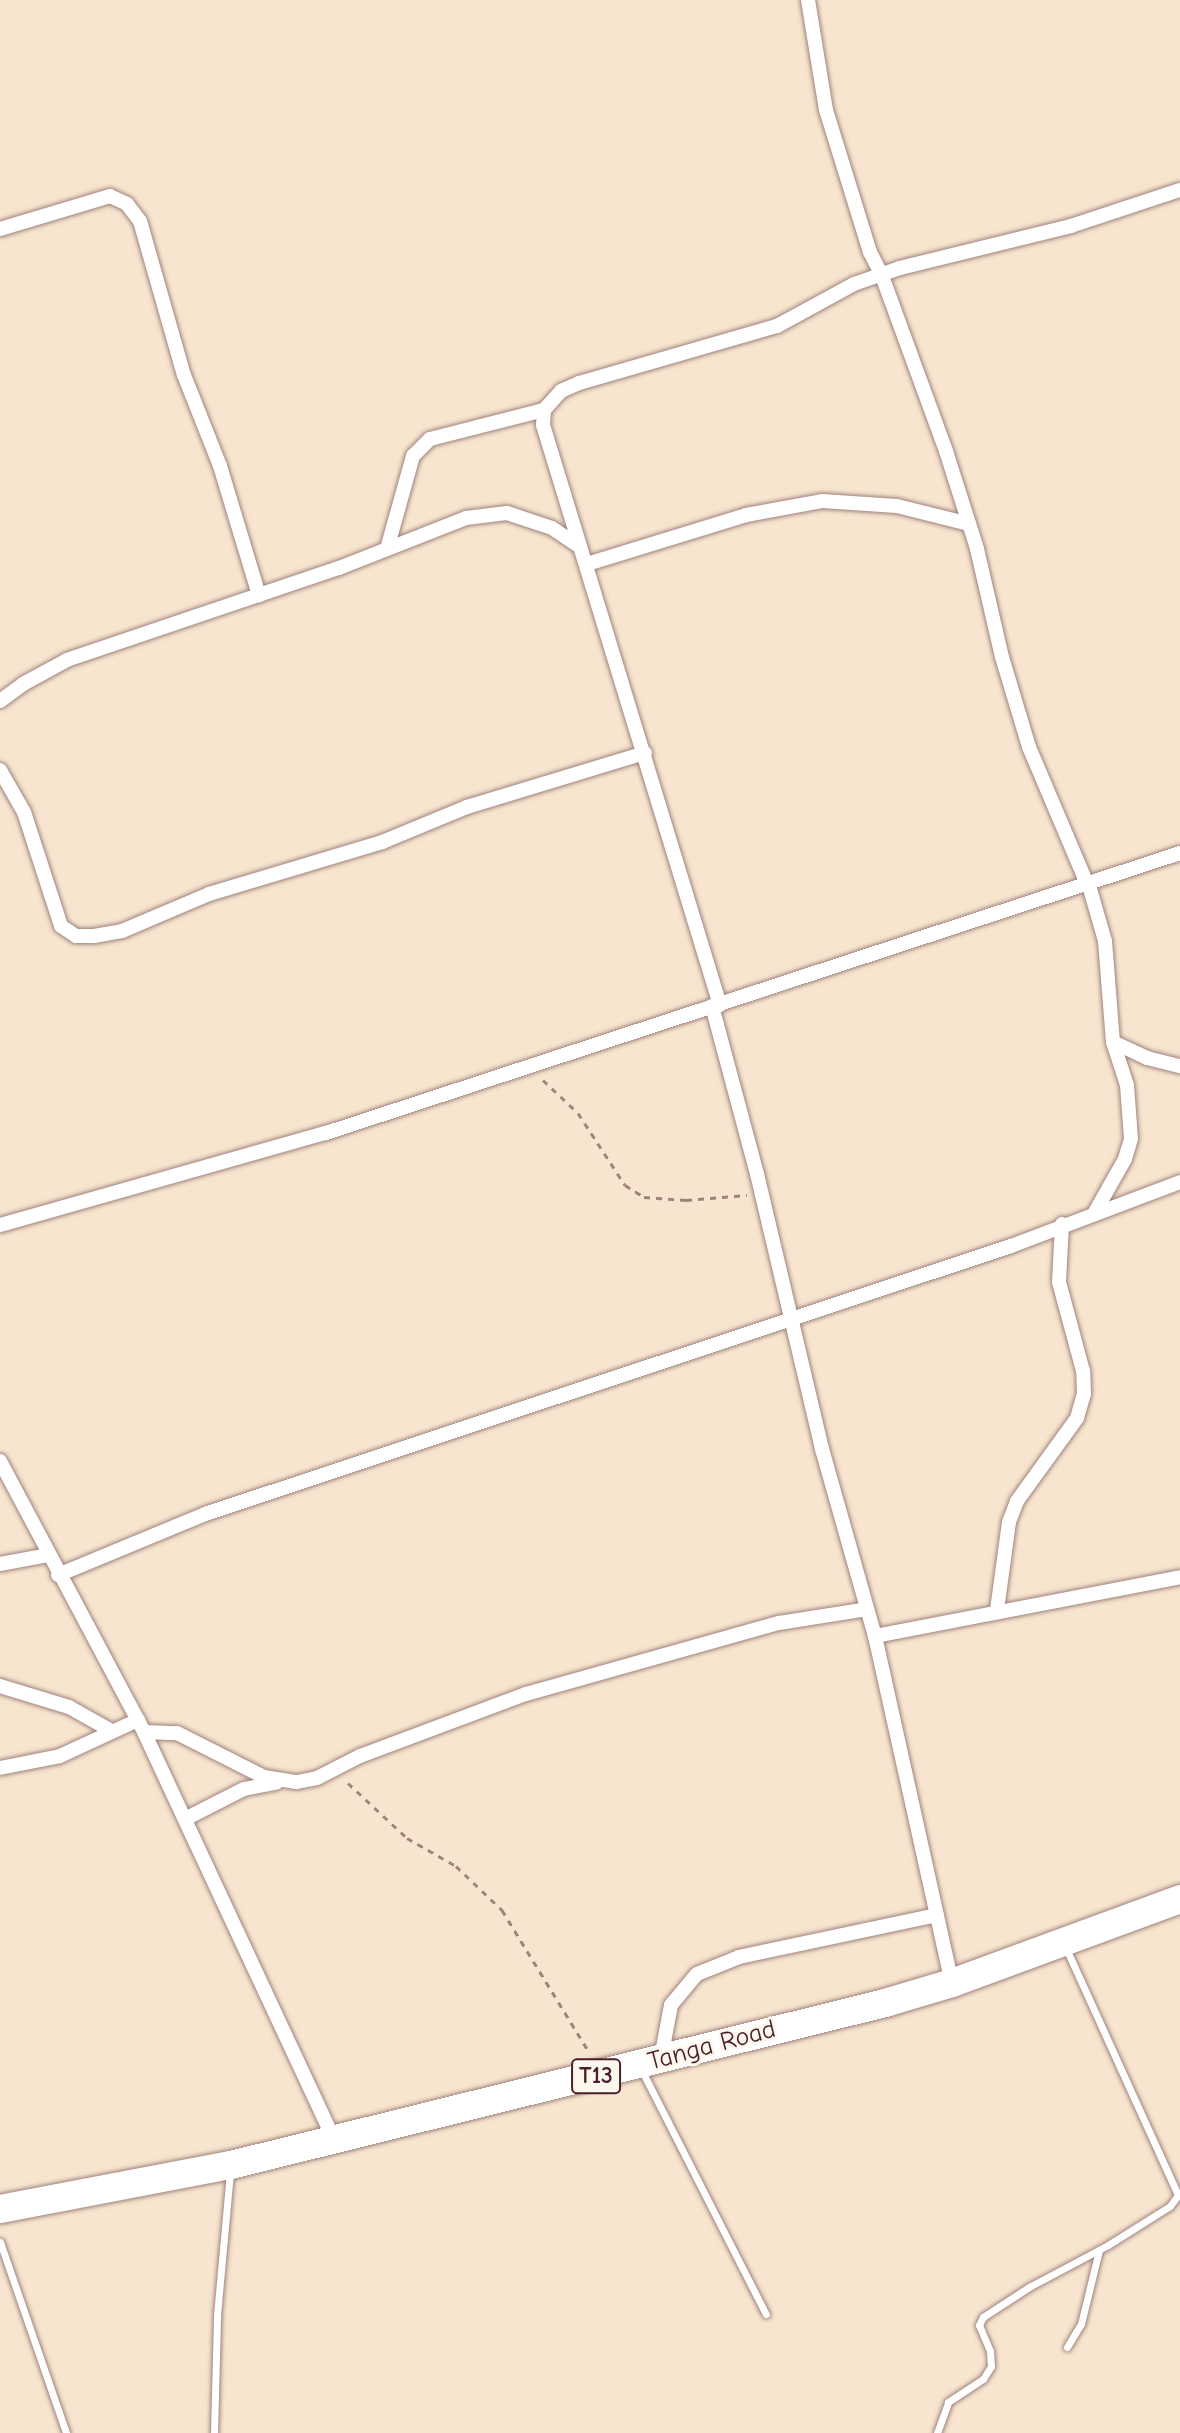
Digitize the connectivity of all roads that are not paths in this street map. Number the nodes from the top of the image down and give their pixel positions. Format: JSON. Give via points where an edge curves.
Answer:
{"nodes":[{"id":1,"x":808,"y":0,"type":"edge"},
{"id":2,"x":1180,"y":190,"type":"edge"},
{"id":3,"x":0,"y":229,"type":"edge"},
{"id":4,"x":882,"y":276,"type":"junction"},
{"id":5,"x":544,"y":410,"type":"junction"},
{"id":6,"x":969,"y":524,"type":"junction"},
{"id":7,"x":580,"y":547,"type":"junction"},
{"id":8,"x":387,"y":549,"type":"junction"},
{"id":9,"x":587,"y":564,"type":"junction"},
{"id":10,"x":259,"y":595,"type":"junction"},
{"id":11,"x":0,"y":701,"type":"edge"},
{"id":12,"x":645,"y":753,"type":"junction"},
{"id":13,"x":0,"y":770,"type":"edge"},
{"id":14,"x":1180,"y":842,"type":"edge"},
{"id":15,"x":1180,"y":853,"type":"edge"},
{"id":16,"x":1156,"y":860,"type":"junction"},
{"id":17,"x":1087,"y":882,"type":"junction"},
{"id":18,"x":716,"y":1005,"type":"junction"},
{"id":19,"x":1113,"y":1042,"type":"junction"},
{"id":20,"x":1180,"y":1066,"type":"edge"},
{"id":21,"x":1180,"y":1182,"type":"edge"},
{"id":22,"x":1095,"y":1212,"type":"junction"},
{"id":23,"x":1062,"y":1224,"type":"junction"},
{"id":24,"x":0,"y":1225,"type":"edge"},
{"id":25,"x":791,"y":1320,"type":"junction"},
{"id":26,"x":0,"y":1461,"type":"edge"},
{"id":27,"x":49,"y":1555,"type":"junction"},
{"id":28,"x":0,"y":1564,"type":"edge"},
{"id":29,"x":58,"y":1575,"type":"junction"},
{"id":30,"x":1180,"y":1577,"type":"edge"},
{"id":31,"x":867,"y":1609,"type":"junction"},
{"id":32,"x":997,"y":1610,"type":"junction"},
{"id":33,"x":875,"y":1636,"type":"junction"},
{"id":34,"x":0,"y":1686,"type":"edge"},
{"id":35,"x":141,"y":1726,"type":"junction"},
{"id":36,"x":110,"y":1730,"type":"junction"},
{"id":37,"x":0,"y":1768,"type":"edge"},
{"id":38,"x":280,"y":1782,"type":"junction"},
{"id":39,"x":185,"y":1819,"type":"junction"},
{"id":40,"x":1180,"y":1899,"type":"edge"},
{"id":41,"x":937,"y":1915,"type":"junction"},
{"id":42,"x":1063,"y":1941,"type":"junction"},
{"id":43,"x":952,"y":1983,"type":"junction"},
{"id":44,"x":650,"y":2062,"type":"junction"},
{"id":45,"x":334,"y":2139,"type":"junction"},
{"id":46,"x":231,"y":2165,"type":"junction"},
{"id":47,"x":0,"y":2209,"type":"edge"},
{"id":48,"x":0,"y":2242,"type":"edge"},
{"id":49,"x":1099,"y":2250,"type":"junction"},
{"id":50,"x":766,"y":2314,"type":"dead end"},
{"id":51,"x":1067,"y":2347,"type":"dead end"},
{"id":52,"x":66,"y":2433,"type":"edge"},
{"id":53,"x":214,"y":2433,"type":"edge"},
{"id":54,"x":937,"y":2433,"type":"edge"}],
"edges":[{"from":1,"to":4,"type":"street","via":[[826,110]]},
{"from":2,"to":4,"type":"street","via":[[1071,226]]},
{"from":3,"to":10,"type":"street","via":[[110,196],[127,204],[140,221],[184,375],[220,466]]},
{"from":4,"to":5,"type":"street","via":[[854,284],[777,326],[579,383],[561,391]]},
{"from":4,"to":6,"type":"street"},
{"from":5,"to":7,"type":"street","via":[[543,425]]},
{"from":5,"to":8,"type":"street","via":[[430,439],[413,456]]},
{"from":6,"to":9,"type":"street","via":[[897,506],[822,501],[746,515]]},
{"from":6,"to":17,"type":"street","via":[[1029,747]]},
{"from":7,"to":8,"type":"street","via":[[552,528],[507,513],[466,518]]},
{"from":7,"to":9,"type":"street"},
{"from":8,"to":10,"type":"street"},
{"from":9,"to":12,"type":"street"},
{"from":10,"to":11,"type":"street","via":[[67,660]]},
{"from":12,"to":13,"type":"street","via":[[467,807],[382,842],[209,894],[122,931],[94,936],[76,936],[61,926],[24,812]]},
{"from":12,"to":18,"type":"street"},
{"from":14,"to":16,"type":"street"},
{"from":15,"to":16,"type":"street"},
{"from":16,"to":17,"type":"street"},
{"from":17,"to":18,"type":"street"},
{"from":17,"to":19,"type":"street","via":[[1105,941]]},
{"from":18,"to":24,"type":"street","via":[[326,1133]]},
{"from":18,"to":25,"type":"street"},
{"from":19,"to":20,"type":"street"},
{"from":19,"to":22,"type":"street","via":[[1127,1085],[1131,1139]]},
{"from":21,"to":22,"type":"street"},
{"from":22,"to":23,"type":"street"},
{"from":23,"to":25,"type":"street"},
{"from":23,"to":32,"type":"street","via":[[1059,1282],[1083,1371],[1084,1394],[1077,1418],[1017,1501],[1009,1522]]},
{"from":25,"to":29,"type":"street","via":[[222,1509]]},
{"from":25,"to":31,"type":"street"},
{"from":26,"to":27,"type":"street"},
{"from":27,"to":28,"type":"street"},
{"from":27,"to":29,"type":"street"},
{"from":29,"to":35,"type":"street"},
{"from":30,"to":32,"type":"street"},
{"from":31,"to":33,"type":"street"},
{"from":31,"to":38,"type":"street","via":[[765,1627],[526,1694],[360,1756],[317,1778]]},
{"from":32,"to":33,"type":"street"},
{"from":33,"to":41,"type":"street"},
{"from":34,"to":36,"type":"street","via":[[69,1707]]},
{"from":35,"to":36,"type":"street"},
{"from":35,"to":38,"type":"street","via":[[177,1733]]},
{"from":35,"to":39,"type":"street"},
{"from":36,"to":37,"type":"street","via":[[60,1756]]},
{"from":38,"to":39,"type":"street","via":[[244,1789]]},
{"from":39,"to":45,"type":"street"},
{"from":40,"to":42,"type":"highway","name":"Tanga Road","number":"T13"},
{"from":41,"to":43,"type":"street"},
{"from":41,"to":44,"type":"street","via":[[739,1957],[697,1974],[671,2005]]},
{"from":42,"to":43,"type":"highway","name":"Tanga Road","number":"T13"},
{"from":42,"to":49,"type":"lane","via":[[1178,2195],[1170,2206]]},
{"from":43,"to":44,"type":"highway","name":"Tanga Road","number":"T13"},
{"from":44,"to":45,"type":"highway","name":"Tanga Road","number":"T13"},
{"from":44,"to":50,"type":"lane"},
{"from":45,"to":46,"type":"highway","name":"Tanga Road","number":"T13"},
{"from":46,"to":47,"type":"highway","name":"Tanga Road","number":"T13"},
{"from":46,"to":53,"type":"lane","via":[[217,2315]]},
{"from":48,"to":52,"type":"lane"},
{"from":49,"to":51,"type":"lane","via":[[1081,2324]]},
{"from":49,"to":54,"type":"lane","via":[[983,2317],[979,2325],[991,2366],[983,2379],[948,2402]]}]}
